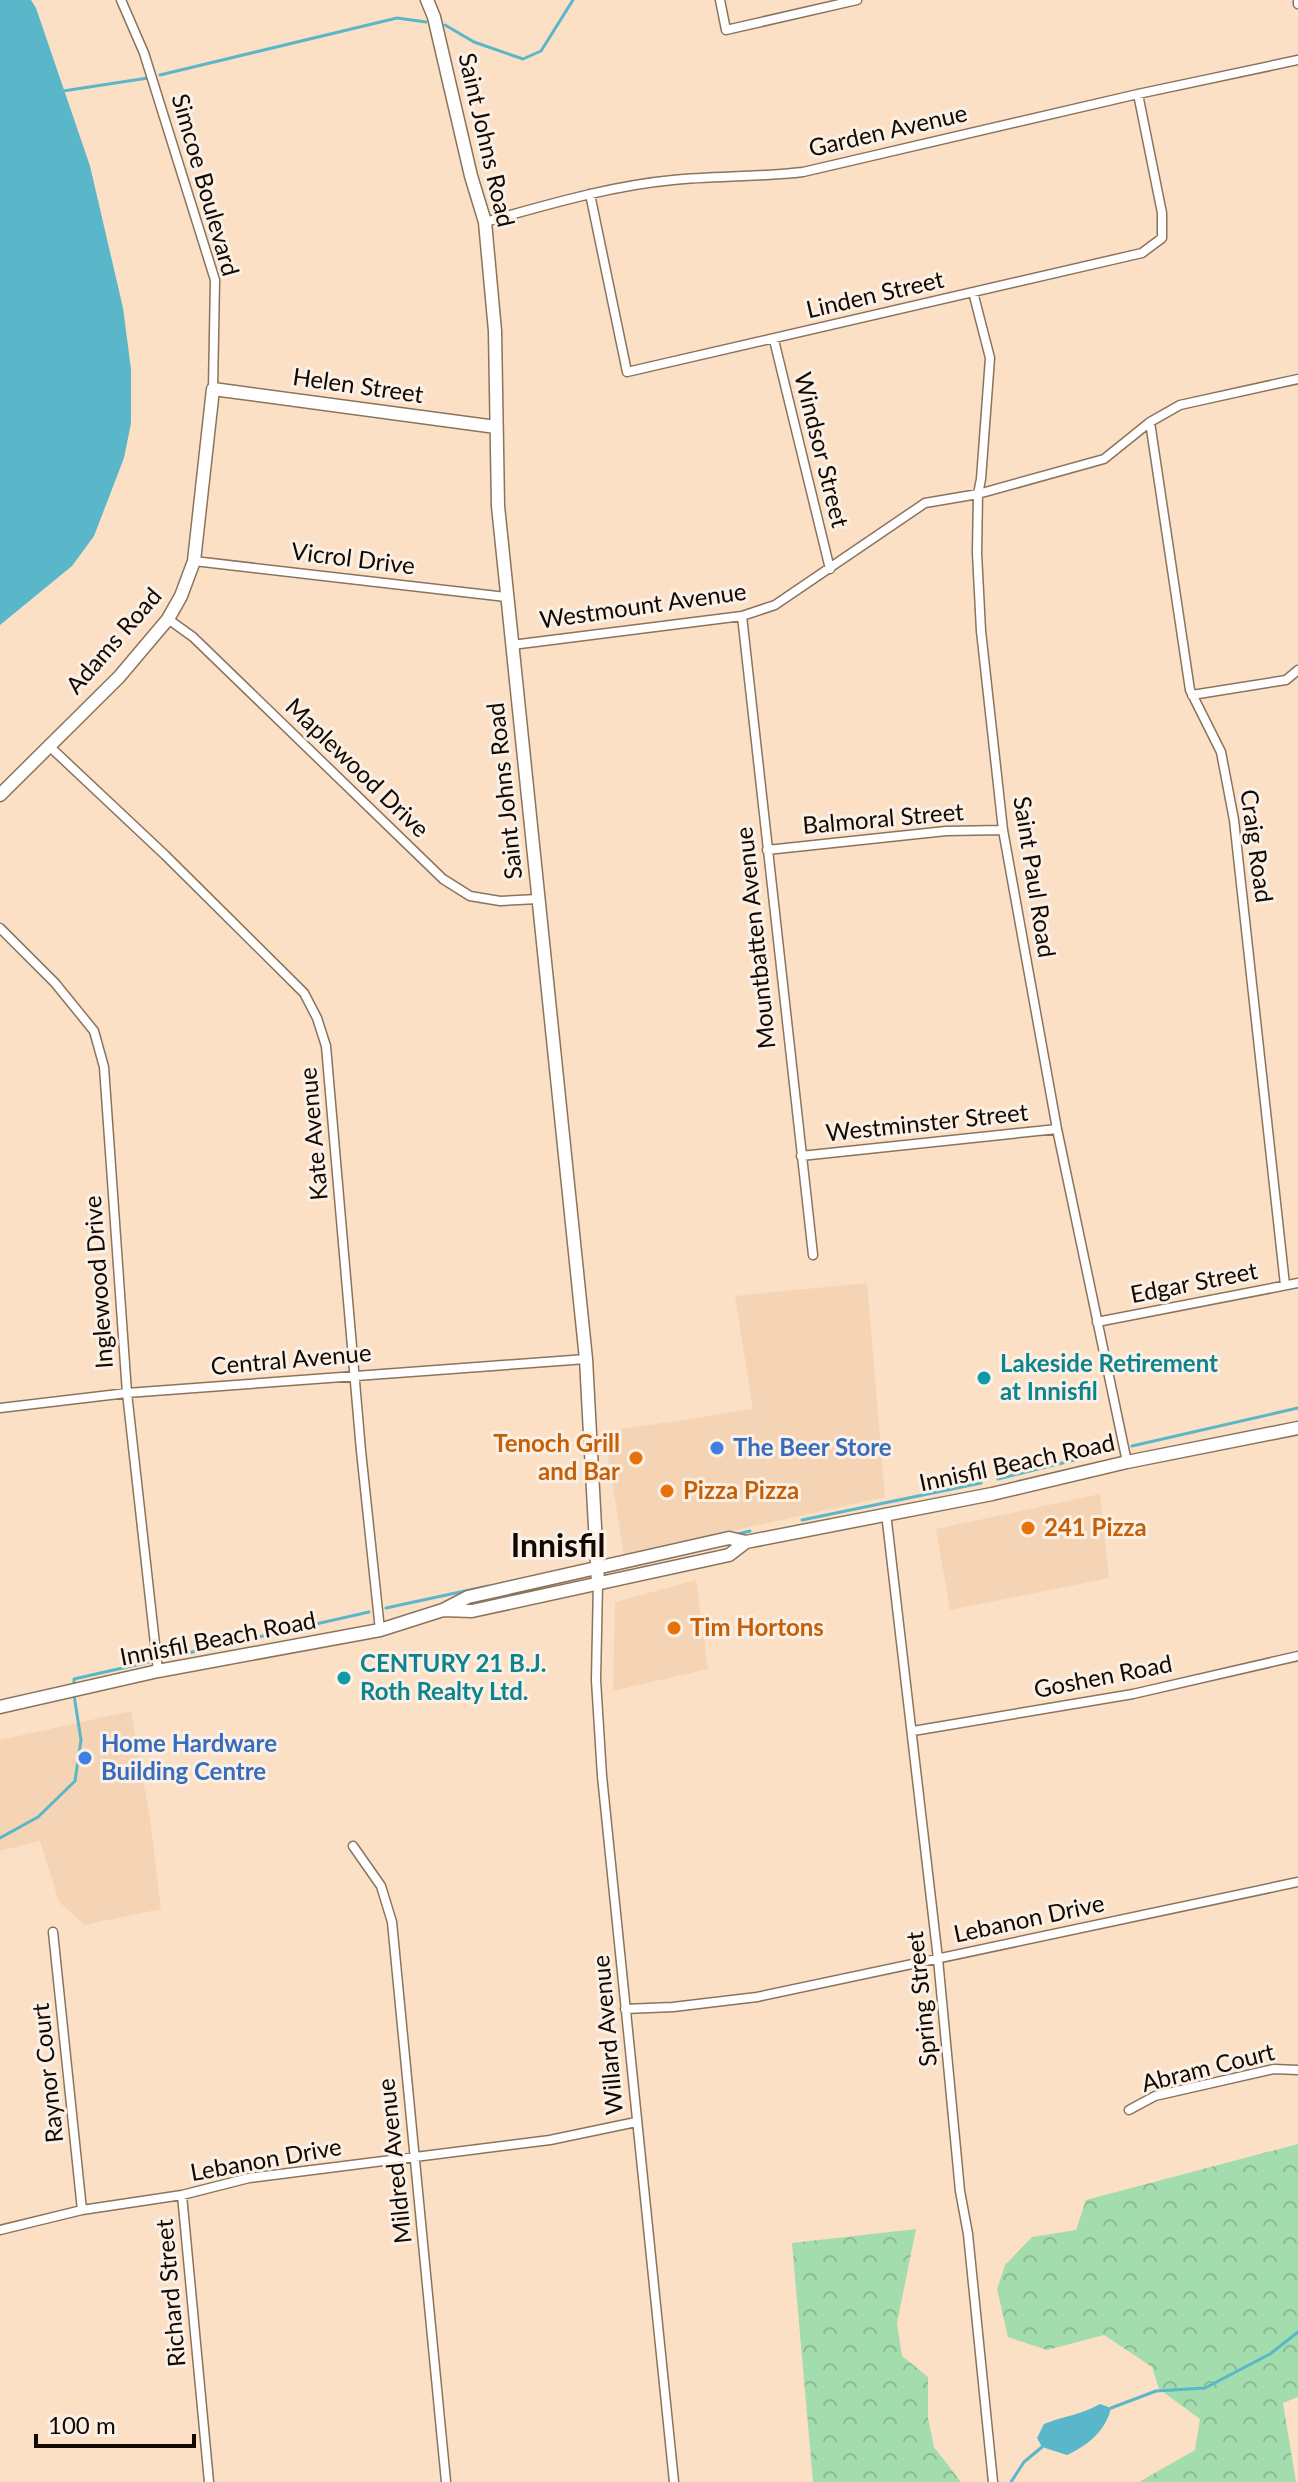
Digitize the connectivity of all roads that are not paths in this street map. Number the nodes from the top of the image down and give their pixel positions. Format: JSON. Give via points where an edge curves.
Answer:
{"nodes":[{"id":1,"x":121,"y":0,"type":"edge"},
{"id":2,"x":427,"y":0,"type":"edge"},
{"id":3,"x":720,"y":0,"type":"edge"},
{"id":4,"x":857,"y":0,"type":"edge"},
{"id":5,"x":1298,"y":60,"type":"edge"},
{"id":6,"x":1138,"y":94,"type":"junction"},
{"id":7,"x":590,"y":194,"type":"junction"},
{"id":8,"x":485,"y":222,"type":"junction"},
{"id":9,"x":973,"y":292,"type":"junction"},
{"id":10,"x":774,"y":340,"type":"junction"},
{"id":11,"x":1298,"y":379,"type":"edge"},
{"id":12,"x":213,"y":389,"type":"junction"},
{"id":13,"x":1150,"y":422,"type":"junction"},
{"id":14,"x":496,"y":427,"type":"junction"},
{"id":15,"x":978,"y":494,"type":"junction"},
{"id":16,"x":194,"y":561,"type":"junction"},
{"id":17,"x":830,"y":569,"type":"junction"},
{"id":18,"x":506,"y":597,"type":"junction"},
{"id":19,"x":742,"y":616,"type":"junction"},
{"id":20,"x":168,"y":619,"type":"junction"},
{"id":21,"x":512,"y":645,"type":"junction"},
{"id":22,"x":1298,"y":670,"type":"edge"},
{"id":23,"x":1192,"y":695,"type":"junction"},
{"id":24,"x":48,"y":745,"type":"junction"},
{"id":25,"x":0,"y":795,"type":"edge"},
{"id":26,"x":1003,"y":830,"type":"junction"},
{"id":27,"x":767,"y":850,"type":"junction"},
{"id":28,"x":538,"y":899,"type":"junction"},
{"id":29,"x":0,"y":928,"type":"edge"},
{"id":30,"x":1057,"y":1129,"type":"junction"},
{"id":31,"x":801,"y":1156,"type":"junction"},
{"id":32,"x":813,"y":1255,"type":"dead end"},
{"id":33,"x":1298,"y":1283,"type":"edge"},
{"id":34,"x":1285,"y":1285,"type":"junction"},
{"id":35,"x":1097,"y":1322,"type":"junction"},
{"id":36,"x":586,"y":1359,"type":"junction"},
{"id":37,"x":355,"y":1375,"type":"junction"},
{"id":38,"x":127,"y":1393,"type":"junction"},
{"id":39,"x":0,"y":1408,"type":"edge"},
{"id":40,"x":1298,"y":1428,"type":"edge"},
{"id":41,"x":1127,"y":1462,"type":"junction"},
{"id":42,"x":886,"y":1513,"type":"junction"},
{"id":43,"x":746,"y":1542,"type":"junction"},
{"id":44,"x":598,"y":1567,"type":"junction"},
{"id":45,"x":598,"y":1583,"type":"junction"},
{"id":46,"x":443,"y":1610,"type":"junction"},
{"id":47,"x":380,"y":1630,"type":"junction"},
{"id":48,"x":1298,"y":1656,"type":"edge"},
{"id":49,"x":158,"y":1671,"type":"junction"},
{"id":50,"x":0,"y":1707,"type":"edge"},
{"id":51,"x":913,"y":1731,"type":"junction"},
{"id":52,"x":353,"y":1846,"type":"dead end"},
{"id":53,"x":1298,"y":1882,"type":"edge"},
{"id":54,"x":53,"y":1932,"type":"dead end"},
{"id":55,"x":938,"y":1959,"type":"junction"},
{"id":56,"x":625,"y":2009,"type":"junction"},
{"id":57,"x":1298,"y":2070,"type":"edge"},
{"id":58,"x":1129,"y":2110,"type":"dead end"},
{"id":59,"x":636,"y":2122,"type":"junction"},
{"id":60,"x":415,"y":2158,"type":"junction"},
{"id":61,"x":182,"y":2195,"type":"junction"},
{"id":62,"x":82,"y":2210,"type":"junction"},
{"id":63,"x":0,"y":2230,"type":"edge"},
{"id":64,"x":209,"y":2482,"type":"edge"},
{"id":65,"x":446,"y":2482,"type":"edge"},
{"id":66,"x":674,"y":2482,"type":"edge"},
{"id":67,"x":993,"y":2482,"type":"edge"}],
"edges":[{"from":1,"to":12,"type":"street","name":"Simcoe Boulevard","via":[[144,53],[215,280]]},
{"from":2,"to":8,"type":"street","name":"Saint Johns Road"},
{"from":3,"to":4,"type":"street","via":[[726,30]]},
{"from":5,"to":6,"type":"street","name":"Garden Avenue"},
{"from":6,"to":7,"type":"street","name":"Garden Avenue","via":[[803,172],[672,180]]},
{"from":6,"to":9,"type":"street","name":"Linden Street","via":[[1162,213],[1162,238],[1142,253]]},
{"from":7,"to":8,"type":"street","name":"Garden Avenue"},
{"from":7,"to":10,"type":"street","name":"Linden Street","via":[[627,372]]},
{"from":8,"to":14,"type":"street","name":"Saint Johns Road","via":[[495,331]]},
{"from":9,"to":10,"type":"street","name":"Linden Street"},
{"from":9,"to":15,"type":"street","name":"Saint Paul Road","via":[[990,358]]},
{"from":10,"to":17,"type":"street","name":"Windsor Street"},
{"from":11,"to":13,"type":"street","name":"Westmount Avenue","via":[[1180,405]]},
{"from":12,"to":14,"type":"street","name":"Helen Street"},
{"from":12,"to":16,"type":"street","name":"Adams Road"},
{"from":13,"to":15,"type":"street","name":"Westmount Avenue","via":[[1104,459]]},
{"from":13,"to":23,"type":"street","name":"Craig Road"},
{"from":14,"to":18,"type":"street","name":"Saint Johns Road"},
{"from":15,"to":17,"type":"street","name":"Westmount Avenue","via":[[925,503]]},
{"from":15,"to":26,"type":"street","name":"Saint Paul Road","via":[[981,631]]},
{"from":16,"to":18,"type":"street","name":"Vicrol Drive"},
{"from":16,"to":20,"type":"street","name":"Adams Road"},
{"from":17,"to":19,"type":"street","name":"Westmount Avenue","via":[[775,605]]},
{"from":18,"to":21,"type":"street","name":"Saint Johns Road"},
{"from":19,"to":21,"type":"street","name":"Westmount Avenue"},
{"from":19,"to":27,"type":"street","name":"Mountbatten Avenue"},
{"from":20,"to":24,"type":"street","name":"Adams Road","via":[[119,677]]},
{"from":20,"to":28,"type":"street","name":"Maplewood Drive","via":[[193,637],[443,879],[470,896]]},
{"from":21,"to":28,"type":"street","name":"Saint Johns Road"},
{"from":22,"to":23,"type":"street","via":[[1286,680]]},
{"from":23,"to":34,"type":"street","name":"Craig Road","via":[[1221,752],[1234,820]]},
{"from":24,"to":25,"type":"street","name":"Adams Road"},
{"from":24,"to":37,"type":"street","name":"Kate Avenue","via":[[304,993],[317,1018],[326,1046]]},
{"from":26,"to":27,"type":"street","name":"Balmoral Street"},
{"from":26,"to":30,"type":"street","name":"Saint Paul Road"},
{"from":27,"to":31,"type":"street","name":"Mountbatten Avenue"},
{"from":28,"to":36,"type":"street","name":"Saint Johns Road"},
{"from":29,"to":38,"type":"street","name":"Inglewood Drive","via":[[94,1031],[104,1067]]},
{"from":30,"to":31,"type":"street","name":"Westminster Street"},
{"from":30,"to":35,"type":"street","name":"Saint Paul Road"},
{"from":31,"to":32,"type":"street","name":"Mountbatten Avenue"},
{"from":33,"to":34,"type":"street","name":"Edgar Street"},
{"from":34,"to":35,"type":"street","name":"Edgar Street"},
{"from":35,"to":41,"type":"street","name":"Saint Paul Road"},
{"from":36,"to":37,"type":"street","name":"Central Avenue"},
{"from":36,"to":44,"type":"street","name":"Saint Johns Road"},
{"from":37,"to":38,"type":"street","name":"Central Avenue"},
{"from":37,"to":47,"type":"street","name":"Kate Avenue"},
{"from":38,"to":39,"type":"street","name":"Central Avenue"},
{"from":38,"to":49,"type":"street","name":"Inglewood Drive"},
{"from":40,"to":41,"type":"street","name":"Innisfil Beach Road"},
{"from":41,"to":42,"type":"street","name":"Innisfil Beach Road"},
{"from":42,"to":43,"type":"street","name":"Innisfil Beach Road"},
{"from":42,"to":51,"type":"street","name":"Spring Street"},
{"from":43,"to":44,"type":"street","name":"Innisfil Beach Road","via":[[729,1538]]},
{"from":43,"to":45,"type":"street","name":"Innisfil Beach Road","via":[[729,1555]]},
{"from":44,"to":45,"type":"street","name":"Saint Johns Road"},
{"from":44,"to":46,"type":"street","name":"Innisfil Beach Road","via":[[468,1597]]},
{"from":45,"to":46,"type":"street","name":"Innisfil Beach Road","via":[[472,1611]]},
{"from":45,"to":56,"type":"street","name":"Willard Avenue","via":[[596,1680],[602,1776]]},
{"from":46,"to":47,"type":"street","name":"Innisfil Beach Road"},
{"from":47,"to":49,"type":"street","name":"Innisfil Beach Road"},
{"from":48,"to":51,"type":"street","name":"Goshen Road","via":[[1133,1694]]},
{"from":49,"to":50,"type":"street","name":"Innisfil Beach Road"},
{"from":51,"to":55,"type":"street","name":"Spring Street"},
{"from":52,"to":60,"type":"street","name":"Mildred Avenue","via":[[381,1886],[392,1922]]},
{"from":53,"to":55,"type":"street","name":"Lebanon Drive"},
{"from":54,"to":62,"type":"street","name":"Raynor Court"},
{"from":55,"to":56,"type":"street","name":"Lebanon Drive","via":[[757,1997]]},
{"from":55,"to":67,"type":"street","name":"Spring Street"},
{"from":56,"to":59,"type":"street","name":"Willard Avenue"},
{"from":57,"to":58,"type":"street","name":"Abram Court","via":[[1274,2069],[1155,2096]]},
{"from":59,"to":60,"type":"street","name":"Lebanon Drive"},
{"from":59,"to":66,"type":"street","name":"Willard Avenue"},
{"from":60,"to":61,"type":"street","name":"Lebanon Drive","via":[[249,2178]]},
{"from":60,"to":65,"type":"street","name":"Mildred Avenue"},
{"from":61,"to":62,"type":"street","name":"Lebanon Drive"},
{"from":61,"to":64,"type":"street","name":"Richard Street"},
{"from":62,"to":63,"type":"street","name":"Lebanon Drive"}]}
